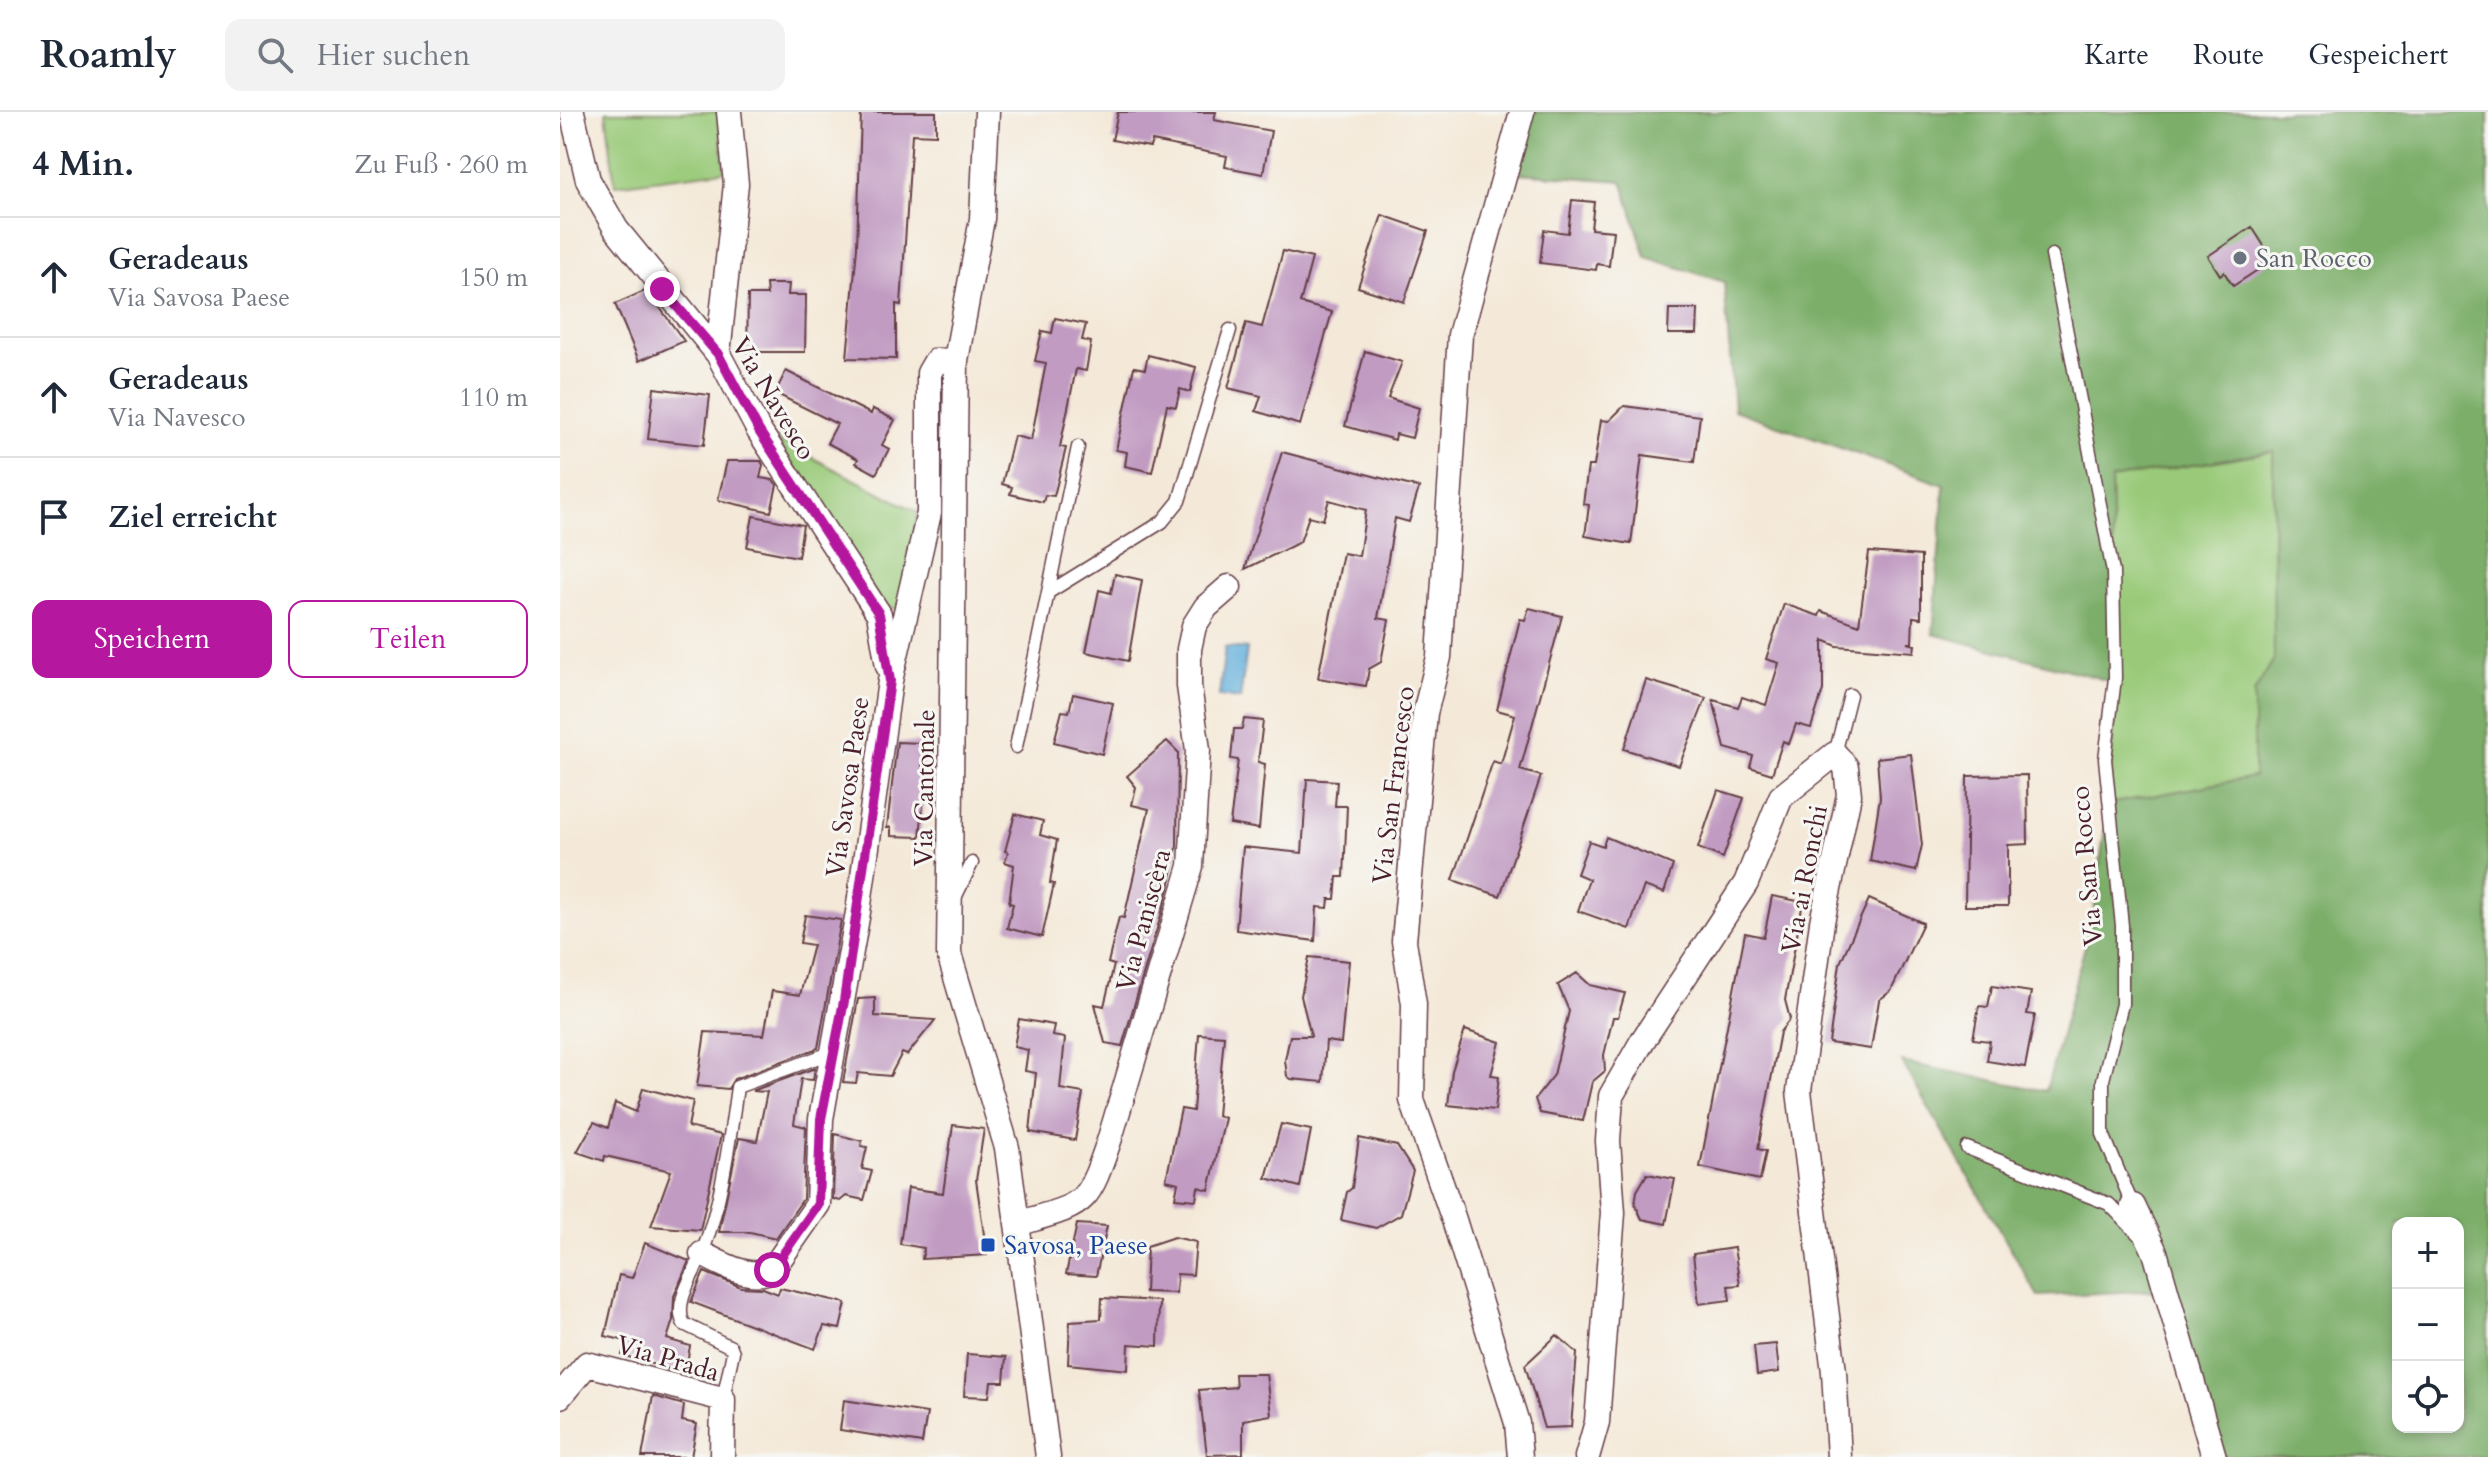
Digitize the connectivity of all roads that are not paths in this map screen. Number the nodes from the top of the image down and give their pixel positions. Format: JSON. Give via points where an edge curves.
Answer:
{"nodes":[{"id":1,"x":572,"y":112,"type":"edge"},
{"id":2,"x":729,"y":112,"type":"edge"},
{"id":3,"x":987,"y":112,"type":"edge"},
{"id":4,"x":1522,"y":112,"type":"edge"},
{"id":5,"x":2052,"y":255,"type":"dead end"},
{"id":6,"x":1230,"y":330,"type":"dead end"},
{"id":7,"x":718,"y":354,"type":"junction"},
{"id":8,"x":956,"y":360,"type":"junction"},
{"id":9,"x":1078,"y":447,"type":"dead end"},
{"id":10,"x":1229,"y":587,"type":"dead end"},
{"id":11,"x":1049,"y":592,"type":"junction"},
{"id":12,"x":890,"y":681,"type":"junction"},
{"id":13,"x":1850,"y":695,"type":"dead end"},
{"id":14,"x":1016,"y":747,"type":"dead end"},
{"id":15,"x":1835,"y":754,"type":"junction"},
{"id":16,"x":972,"y":863,"type":"dead end"},
{"id":17,"x":950,"y":908,"type":"junction"},
{"id":18,"x":833,"y":1052,"type":"junction"},
{"id":19,"x":1967,"y":1148,"type":"dead end"},
{"id":20,"x":2133,"y":1206,"type":"joint"},
{"id":21,"x":1017,"y":1224,"type":"junction"},
{"id":22,"x":2155,"y":1252,"type":"junction"},
{"id":23,"x":702,"y":1254,"type":"junction"},
{"id":24,"x":560,"y":1396,"type":"edge"},
{"id":25,"x":723,"y":1399,"type":"junction"},
{"id":26,"x":722,"y":1457,"type":"edge"},
{"id":27,"x":1048,"y":1457,"type":"edge"},
{"id":28,"x":1520,"y":1457,"type":"edge"},
{"id":29,"x":1587,"y":1457,"type":"edge"},
{"id":30,"x":1839,"y":1457,"type":"edge"},
{"id":31,"x":2214,"y":1457,"type":"edge"}],
"edges":[{"from":1,"to":7,"type":"street","name":"Via Navesco","via":[[588,180],[616,229]]},
{"from":2,"to":7,"type":"street","via":[[736,184]]},
{"from":3,"to":8,"type":"street","name":"Via Cantonale","via":[[982,219]]},
{"from":4,"to":28,"type":"street","name":"Via San Francesco","via":[[1460,335],[1439,657],[1425,713],[1404,941],[1414,1004],[1412,1100],[1517,1423]]},
{"from":5,"to":20,"type":"lane","name":"Via San Rocco","via":[[2113,572],[2115,678],[2105,759],[2122,926],[2122,1004],[2103,1080],[2103,1134]]},
{"from":6,"to":11,"type":"lane","via":[[1179,501],[1162,522]]},
{"from":7,"to":12,"type":"street","name":"Via Navesco","via":[[759,431],[879,614]]},
{"from":8,"to":12,"type":"street","name":"Via Savosa Paese","via":[[936,361],[929,373],[929,513]]},
{"from":8,"to":17,"type":"street","name":"Via Cantonale"},
{"from":9,"to":11,"type":"lane"},
{"from":10,"to":21,"type":"street","name":"Via Paniscèra","via":[[1206,607],[1189,649],[1198,750],[1191,866],[1110,1138],[1096,1180],[1080,1205]]},
{"from":11,"to":14,"type":"lane"},
{"from":12,"to":18,"type":"street","name":"Via Savosa Paese"},
{"from":13,"to":15,"type":"lane"},
{"from":15,"to":29,"type":"street","name":"Via ai Ronchi","via":[[1781,797],[1746,883],[1611,1096],[1613,1213],[1597,1422]]},
{"from":15,"to":30,"type":"street","name":"Via ai Ronchi","via":[[1846,767],[1849,795],[1822,922],[1799,1091],[1834,1372]]},
{"from":16,"to":17,"type":"lane"},
{"from":17,"to":21,"type":"street","name":"Via Cantonale","via":[[949,954],[1007,1148]]},
{"from":18,"to":23,"type":"lane","via":[[737,1087],[726,1166]]},
{"from":18,"to":23,"type":"street","name":"Via Savosa Paese","via":[[821,1119],[814,1213],[763,1275]]},
{"from":19,"to":22,"type":"lane","via":[[2109,1204]]},
{"from":20,"to":22,"type":"street","name":"Via San Rocco"},
{"from":21,"to":27,"type":"street","name":"Via Cantonale"},
{"from":22,"to":31,"type":"street","name":"Via San Rocco"},
{"from":23,"to":25,"type":"lane","via":[[680,1308],[681,1318],[690,1329],[731,1347]]},
{"from":24,"to":25,"type":"street","name":"Via Prada","via":[[587,1364]]},
{"from":25,"to":26,"type":"street","name":"Via Prada"}]}
